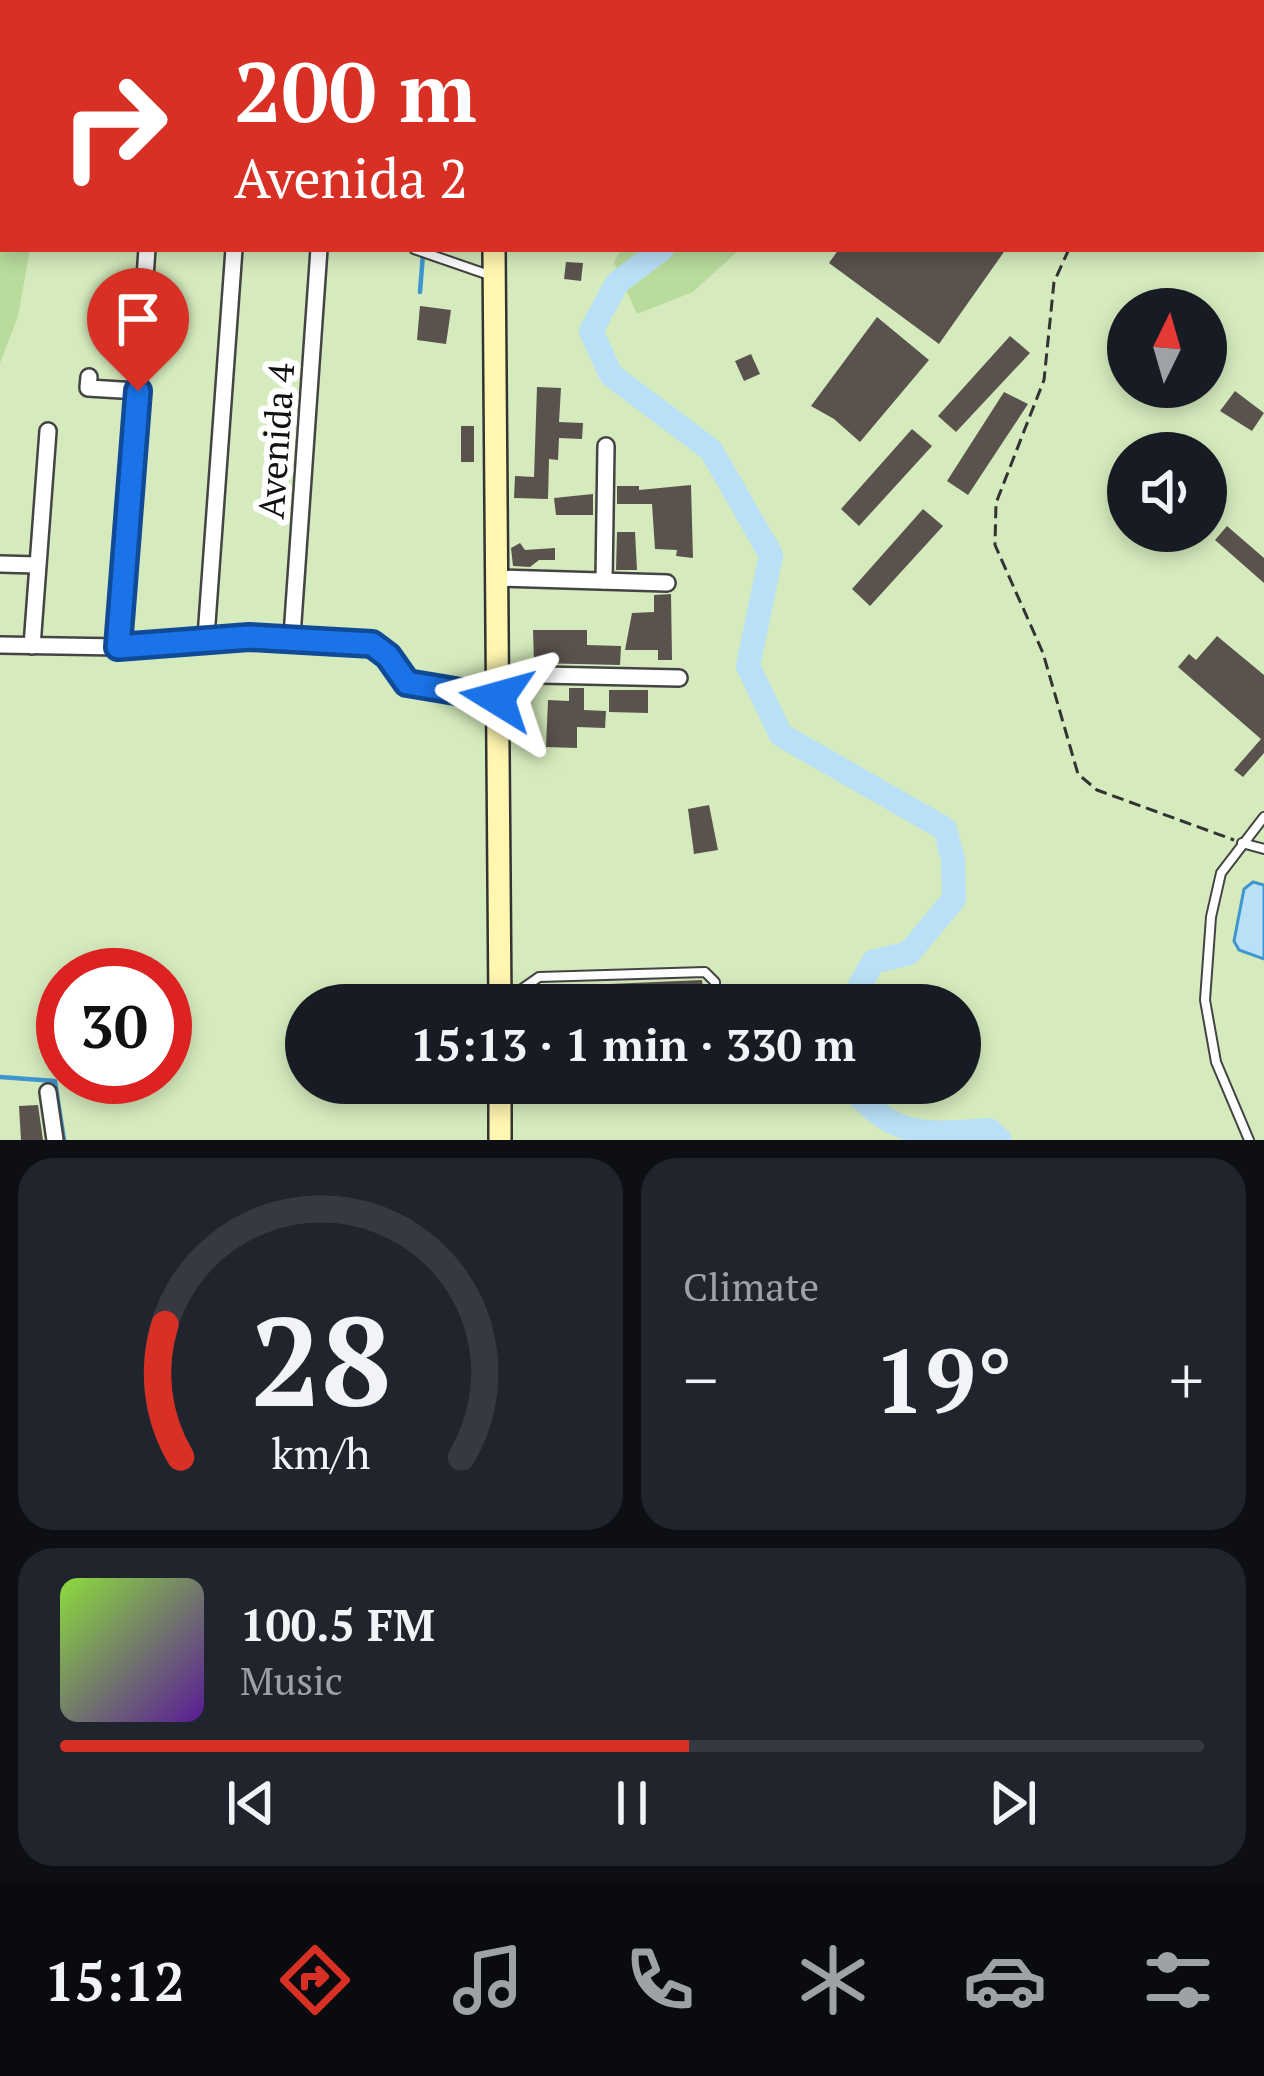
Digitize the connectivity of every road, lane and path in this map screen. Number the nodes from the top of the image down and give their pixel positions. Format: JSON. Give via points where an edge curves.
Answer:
{"nodes":[{"id":1,"x":147,"y":252,"type":"edge"},
{"id":2,"x":234,"y":252,"type":"edge"},
{"id":3,"x":319,"y":252,"type":"edge"},
{"id":4,"x":423,"y":252,"type":"edge"},
{"id":5,"x":494,"y":252,"type":"edge"},
{"id":6,"x":1068,"y":252,"type":"edge"},
{"id":7,"x":494,"y":277,"type":"junction"},
{"id":8,"x":88,"y":382,"type":"dead end"},
{"id":9,"x":138,"y":391,"type":"junction"},
{"id":10,"x":51,"y":441,"type":"dead end"},
{"id":11,"x":606,"y":446,"type":"dead end"},
{"id":12,"x":0,"y":564,"type":"edge"},
{"id":13,"x":37,"y":565,"type":"junction"},
{"id":14,"x":496,"y":578,"type":"junction"},
{"id":15,"x":604,"y":580,"type":"junction"},
{"id":16,"x":668,"y":583,"type":"dead end"},
{"id":17,"x":292,"y":636,"type":"junction"},
{"id":18,"x":206,"y":637,"type":"junction"},
{"id":19,"x":0,"y":645,"type":"edge"},
{"id":20,"x":32,"y":646,"type":"junction"},
{"id":21,"x":118,"y":647,"type":"junction"},
{"id":22,"x":497,"y":674,"type":"junction"},
{"id":23,"x":680,"y":678,"type":"dead end"},
{"id":24,"x":497,"y":698,"type":"junction"},
{"id":25,"x":1264,"y":817,"type":"edge"},
{"id":26,"x":1242,"y":842,"type":"junction"},
{"id":27,"x":1264,"y":849,"type":"edge"},
{"id":28,"x":506,"y":984,"type":"edge"},
{"id":29,"x":529,"y":984,"type":"edge"},
{"id":30,"x":715,"y":984,"type":"edge"},
{"id":31,"x":50,"y":1104,"type":"edge"},
{"id":32,"x":500,"y":1104,"type":"edge"},
{"id":33,"x":55,"y":1140,"type":"edge"},
{"id":34,"x":500,"y":1140,"type":"edge"},
{"id":35,"x":1249,"y":1140,"type":"edge"}],
"edges":[{"from":1,"to":9,"type":"street"},
{"from":2,"to":18,"type":"street"},
{"from":3,"to":17,"type":"street","name":"Avenida 4"},
{"from":4,"to":7,"type":"lane"},
{"from":5,"to":7,"type":"main road"},
{"from":6,"to":26,"type":"path","via":[[1054,282],[1044,380],[996,503],[995,545],[1043,652],[1078,774],[1097,790]]},
{"from":7,"to":14,"type":"main road"},
{"from":8,"to":9,"type":"street"},
{"from":9,"to":21,"type":"street"},
{"from":10,"to":13,"type":"street"},
{"from":11,"to":15,"type":"street"},
{"from":12,"to":13,"type":"street"},
{"from":13,"to":20,"type":"street"},
{"from":14,"to":15,"type":"street"},
{"from":14,"to":22,"type":"main road"},
{"from":15,"to":16,"type":"street"},
{"from":17,"to":18,"type":"street"},
{"from":17,"to":24,"type":"street","via":[[372,644],[407,683]]},
{"from":18,"to":21,"type":"street"},
{"from":19,"to":20,"type":"street"},
{"from":20,"to":21,"type":"street"},
{"from":22,"to":23,"type":"street"},
{"from":22,"to":24,"type":"main road"},
{"from":24,"to":28,"type":"main road"},
{"from":25,"to":26,"type":"lane"},
{"from":26,"to":27,"type":"lane"},
{"from":26,"to":35,"type":"lane","via":[[1221,873],[1205,1000],[1216,1062]]},
{"from":29,"to":30,"type":"lane","via":[[539,977],[705,972]]},
{"from":31,"to":33,"type":"street"},
{"from":32,"to":34,"type":"main road"}]}
